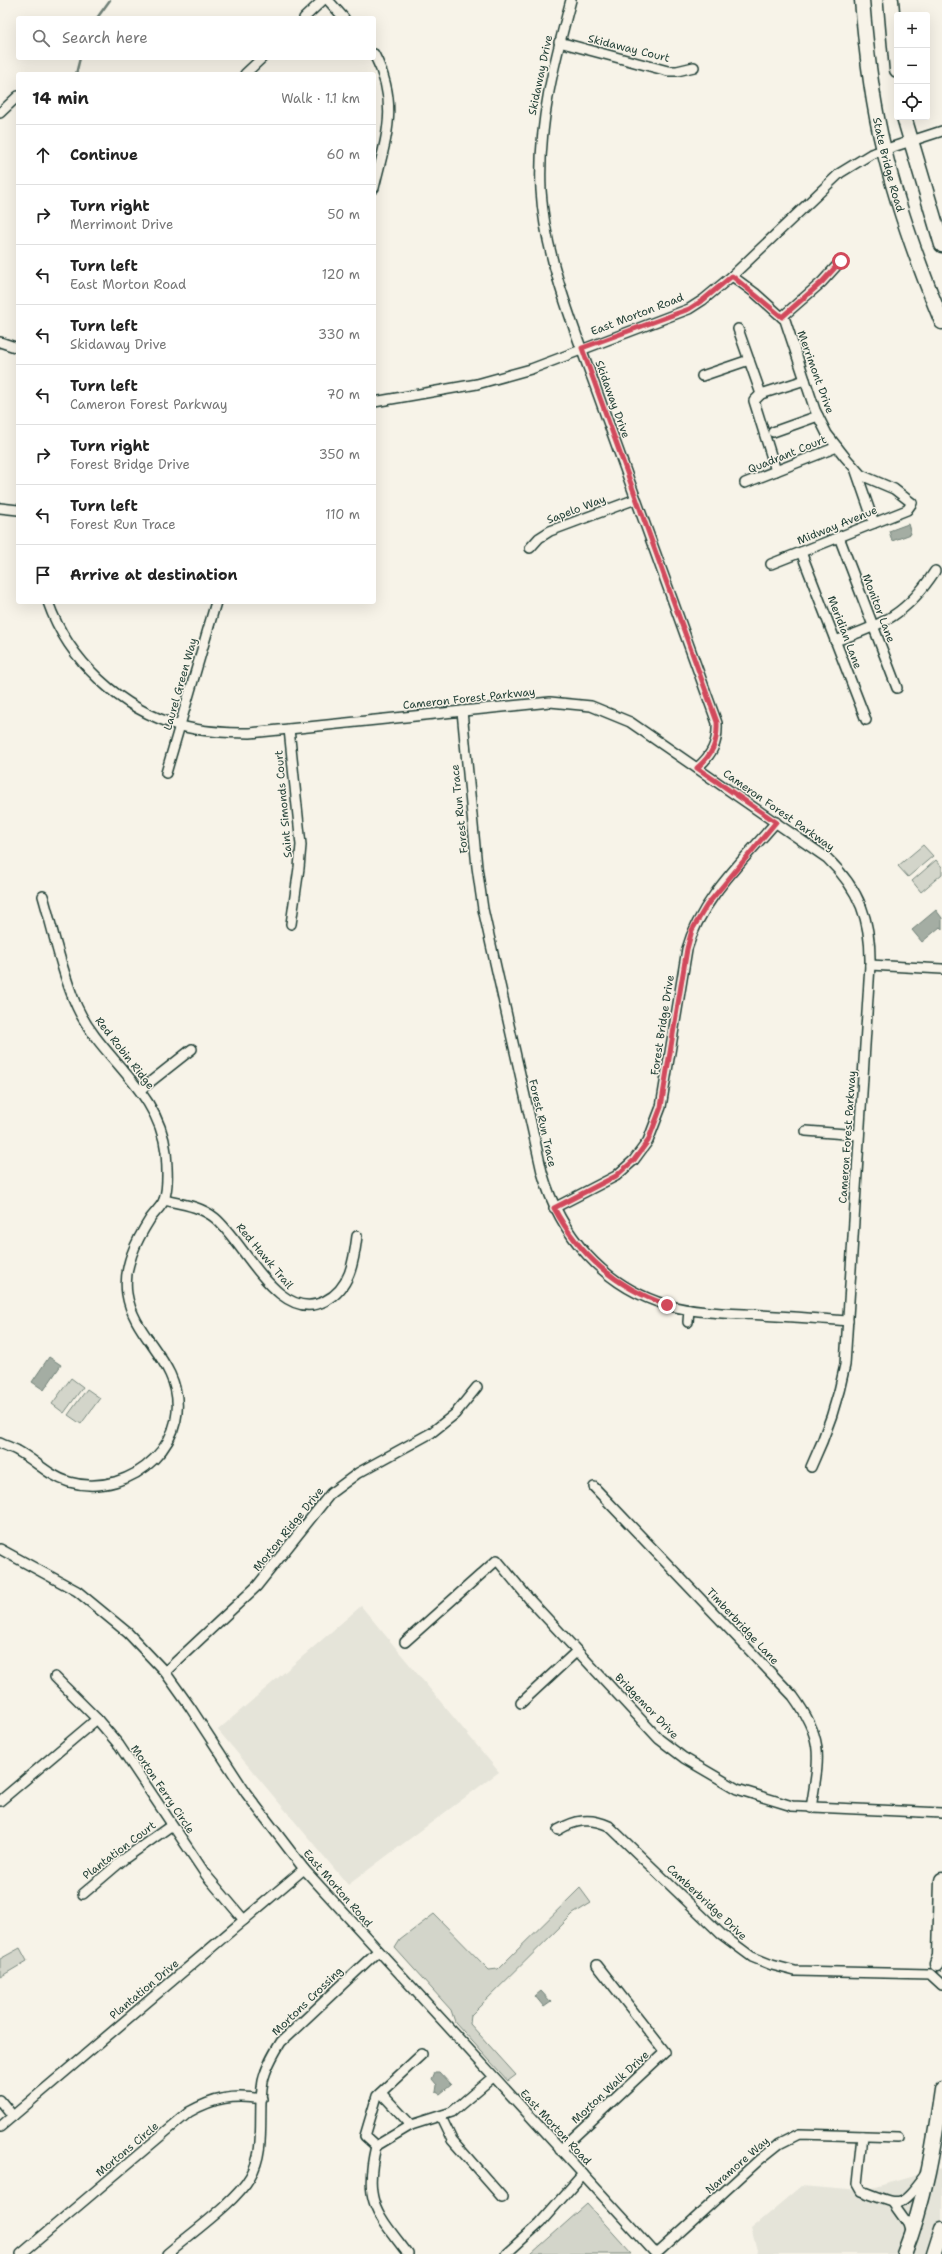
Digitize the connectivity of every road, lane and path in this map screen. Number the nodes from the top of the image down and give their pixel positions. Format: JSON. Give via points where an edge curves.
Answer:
{"nodes":[{"id":1,"x":323,"y":0,"type":"edge"},
{"id":2,"x":328,"y":0,"type":"edge"},
{"id":3,"x":570,"y":0,"type":"edge"},
{"id":4,"x":862,"y":0,"type":"edge"},
{"id":5,"x":891,"y":0,"type":"edge"},
{"id":6,"x":306,"y":16,"type":"edge"},
{"id":7,"x":342,"y":16,"type":"edge"},
{"id":8,"x":559,"y":42,"type":"junction"},
{"id":9,"x":895,"y":48,"type":"edge"},
{"id":10,"x":376,"y":58,"type":"edge"},
{"id":11,"x":260,"y":60,"type":"edge"},
{"id":12,"x":694,"y":66,"type":"dead end"},
{"id":13,"x":247,"y":72,"type":"edge"},
{"id":14,"x":16,"y":98,"type":"edge"},
{"id":15,"x":0,"y":113,"type":"edge"},
{"id":16,"x":905,"y":120,"type":"edge"},
{"id":17,"x":942,"y":131,"type":"edge"},
{"id":18,"x":911,"y":142,"type":"junction"},
{"id":19,"x":883,"y":149,"type":"junction"},
{"id":20,"x":376,"y":180,"type":"edge"},
{"id":21,"x":942,"y":245,"type":"edge"},
{"id":22,"x":841,"y":261,"type":"dead end"},
{"id":23,"x":732,"y":276,"type":"junction"},
{"id":24,"x":782,"y":317,"type":"junction"},
{"id":25,"x":942,"y":322,"type":"edge"},
{"id":26,"x":738,"y":329,"type":"dead end"},
{"id":27,"x":0,"y":342,"type":"edge"},
{"id":28,"x":16,"y":347,"type":"edge"},
{"id":29,"x":582,"y":348,"type":"junction"},
{"id":30,"x":749,"y":360,"type":"junction"},
{"id":31,"x":702,"y":376,"type":"dead end"},
{"id":32,"x":805,"y":380,"type":"junction"},
{"id":33,"x":761,"y":394,"type":"junction"},
{"id":34,"x":376,"y":402,"type":"edge"},
{"id":35,"x":818,"y":416,"type":"junction"},
{"id":36,"x":773,"y":432,"type":"dead end"},
{"id":37,"x":837,"y":447,"type":"junction"},
{"id":38,"x":856,"y":469,"type":"junction"},
{"id":39,"x":776,"y":471,"type":"junction"},
{"id":40,"x":745,"y":484,"type":"dead end"},
{"id":41,"x":636,"y":499,"type":"junction"},
{"id":42,"x":912,"y":506,"type":"joint"},
{"id":43,"x":0,"y":508,"type":"edge"},
{"id":44,"x":16,"y":510,"type":"edge"},
{"id":45,"x":874,"y":523,"type":"junction"},
{"id":46,"x":839,"y":537,"type":"junction"},
{"id":47,"x":530,"y":548,"type":"dead end"},
{"id":48,"x":802,"y":552,"type":"junction"},
{"id":49,"x":771,"y":564,"type":"dead end"},
{"id":50,"x":935,"y":571,"type":"dead end"},
{"id":51,"x":49,"y":604,"type":"edge"},
{"id":52,"x":215,"y":604,"type":"edge"},
{"id":53,"x":874,"y":628,"type":"junction"},
{"id":54,"x":835,"y":641,"type":"junction"},
{"id":55,"x":896,"y":688,"type":"dead end"},
{"id":56,"x":462,"y":711,"type":"junction"},
{"id":57,"x":866,"y":720,"type":"dead end"},
{"id":58,"x":180,"y":726,"type":"junction"},
{"id":59,"x":289,"y":729,"type":"junction"},
{"id":60,"x":697,"y":768,"type":"junction"},
{"id":61,"x":166,"y":773,"type":"dead end"},
{"id":62,"x":776,"y":822,"type":"junction"},
{"id":63,"x":43,"y":896,"type":"dead end"},
{"id":64,"x":291,"y":924,"type":"dead end"},
{"id":65,"x":870,"y":965,"type":"junction"},
{"id":66,"x":942,"y":969,"type":"edge"},
{"id":67,"x":192,"y":1049,"type":"dead end"},
{"id":68,"x":140,"y":1090,"type":"junction"},
{"id":69,"x":806,"y":1131,"type":"dead end"},
{"id":70,"x":859,"y":1135,"type":"junction"},
{"id":71,"x":164,"y":1200,"type":"junction"},
{"id":72,"x":554,"y":1208,"type":"junction"},
{"id":73,"x":356,"y":1236,"type":"dead end"},
{"id":74,"x":689,"y":1310,"type":"junction"},
{"id":75,"x":848,"y":1321,"type":"junction"},
{"id":76,"x":688,"y":1322,"type":"dead end"},
{"id":77,"x":477,"y":1387,"type":"dead end"},
{"id":78,"x":0,"y":1443,"type":"edge"},
{"id":79,"x":811,"y":1467,"type":"dead end"},
{"id":80,"x":594,"y":1487,"type":"dead end"},
{"id":81,"x":0,"y":1549,"type":"edge"},
{"id":82,"x":405,"y":1642,"type":"dead end"},
{"id":83,"x":577,"y":1651,"type":"junction"},
{"id":84,"x":165,"y":1672,"type":"junction"},
{"id":85,"x":55,"y":1677,"type":"dead end"},
{"id":86,"x":521,"y":1703,"type":"dead end"},
{"id":87,"x":97,"y":1719,"type":"junction"},
{"id":88,"x":0,"y":1801,"type":"edge"},
{"id":89,"x":811,"y":1808,"type":"junction"},
{"id":90,"x":942,"y":1813,"type":"edge"},
{"id":91,"x":172,"y":1825,"type":"junction"},
{"id":92,"x":558,"y":1830,"type":"dead end"},
{"id":93,"x":304,"y":1869,"type":"junction"},
{"id":94,"x":942,"y":1880,"type":"edge"},
{"id":95,"x":82,"y":1894,"type":"dead end"},
{"id":96,"x":244,"y":1920,"type":"junction"},
{"id":97,"x":378,"y":1951,"type":"junction"},
{"id":98,"x":596,"y":1965,"type":"dead end"},
{"id":99,"x":933,"y":1969,"type":"junction"},
{"id":100,"x":942,"y":1986,"type":"edge"},
{"id":101,"x":422,"y":2054,"type":"dead end"},
{"id":102,"x":493,"y":2077,"type":"junction"},
{"id":103,"x":942,"y":2090,"type":"edge"},
{"id":104,"x":381,"y":2093,"type":"junction"},
{"id":105,"x":262,"y":2099,"type":"junction"},
{"id":106,"x":0,"y":2100,"type":"edge"},
{"id":107,"x":14,"y":2116,"type":"junction"},
{"id":108,"x":441,"y":2117,"type":"junction"},
{"id":109,"x":411,"y":2125,"type":"junction"},
{"id":110,"x":0,"y":2127,"type":"edge"},
{"id":111,"x":862,"y":2136,"type":"junction"},
{"id":112,"x":899,"y":2137,"type":"dead end"},
{"id":113,"x":376,"y":2146,"type":"junction"},
{"id":114,"x":560,"y":2150,"type":"junction"},
{"id":115,"x":927,"y":2172,"type":"junction"},
{"id":116,"x":583,"y":2174,"type":"junction"},
{"id":117,"x":502,"y":2197,"type":"dead end"},
{"id":118,"x":893,"y":2203,"type":"junction"},
{"id":119,"x":941,"y":2235,"type":"edge"},
{"id":120,"x":911,"y":2237,"type":"junction"},
{"id":121,"x":22,"y":2254,"type":"edge"},
{"id":122,"x":167,"y":2254,"type":"edge"},
{"id":123,"x":408,"y":2254,"type":"edge"},
{"id":124,"x":506,"y":2254,"type":"edge"},
{"id":125,"x":656,"y":2254,"type":"edge"},
{"id":126,"x":904,"y":2254,"type":"edge"},
{"id":127,"x":934,"y":2254,"type":"edge"}],
"edges":[{"from":1,"to":6,"type":"street"},
{"from":2,"to":7,"type":"street"},
{"from":3,"to":8,"type":"street","name":"Skidaway Drive"},
{"from":4,"to":19,"type":"highway","name":"State Bridge Road"},
{"from":5,"to":9,"type":"highway"},
{"from":8,"to":12,"type":"street","name":"Skidaway Court","via":[[668,71]]},
{"from":8,"to":29,"type":"street","name":"Skidaway Drive","via":[[543,119],[540,155],[541,192],[553,259]]},
{"from":10,"to":20,"type":"street","via":[[388,88],[390,106],[389,126]]},
{"from":11,"to":13,"type":"street"},
{"from":14,"to":15,"type":"street"},
{"from":16,"to":18,"type":"highway"},
{"from":17,"to":18,"type":"street","name":"East Morton Road"},
{"from":18,"to":19,"type":"street","name":"East Morton Road"},
{"from":18,"to":21,"type":"highway"},
{"from":19,"to":23,"type":"street","name":"East Morton Road","via":[[840,173]]},
{"from":19,"to":25,"type":"highway","name":"State Bridge Road","via":[[915,253]]},
{"from":22,"to":24,"type":"street","via":[[822,282]]},
{"from":23,"to":24,"type":"street"},
{"from":23,"to":29,"type":"street","name":"East Morton Road","via":[[689,309]]},
{"from":24,"to":32,"type":"street","name":"Merrimont Drive"},
{"from":26,"to":30,"type":"street"},
{"from":27,"to":28,"type":"street"},
{"from":29,"to":34,"type":"street","name":"East Morton Road","via":[[531,369],[477,384]]},
{"from":29,"to":41,"type":"street","name":"Skidaway Drive"},
{"from":30,"to":31,"type":"street"},
{"from":30,"to":33,"type":"street"},
{"from":32,"to":33,"type":"street"},
{"from":32,"to":35,"type":"street","name":"Merrimont Drive"},
{"from":33,"to":39,"type":"street","via":[[754,401],[755,407]]},
{"from":35,"to":36,"type":"street"},
{"from":35,"to":37,"type":"street","name":"Merrimont Drive"},
{"from":37,"to":38,"type":"street","name":"Merrimont Drive"},
{"from":37,"to":39,"type":"street","name":"Quadrant Court"},
{"from":38,"to":42,"type":"street","name":"Merrimont Drive","via":[[861,475],[894,489],[907,498]]},
{"from":38,"to":45,"type":"street"},
{"from":39,"to":40,"type":"street","name":"Quadrant Court"},
{"from":41,"to":47,"type":"street","name":"Sapelo Way","via":[[550,531]]},
{"from":41,"to":60,"type":"street","name":"Skidaway Drive","via":[[717,722],[715,748],[708,759]]},
{"from":42,"to":45,"type":"street","name":"Midway Avenue","via":[[908,510]]},
{"from":43,"to":44,"type":"street"},
{"from":45,"to":46,"type":"street","name":"Midway Avenue"},
{"from":46,"to":48,"type":"street","name":"Midway Avenue"},
{"from":46,"to":53,"type":"street","name":"Monitor Lane"},
{"from":48,"to":49,"type":"street","name":"Midway Avenue"},
{"from":48,"to":54,"type":"street","name":"Meridian Lane"},
{"from":50,"to":53,"type":"street","via":[[915,599]]},
{"from":51,"to":58,"type":"street","name":"Cameron Forest Parkway","via":[[69,644],[91,671],[116,694]]},
{"from":52,"to":58,"type":"street","name":"Laurel Green Way"},
{"from":53,"to":54,"type":"street"},
{"from":53,"to":55,"type":"street","name":"Monitor Lane"},
{"from":54,"to":57,"type":"street","name":"Meridian Lane"},
{"from":56,"to":59,"type":"street","name":"Cameron Forest Parkway"},
{"from":56,"to":60,"type":"street","name":"Cameron Forest Parkway","via":[[550,702],[591,706],[630,722]]},
{"from":56,"to":72,"type":"street","name":"Forest Run Trace","via":[[483,908],[542,1172]]},
{"from":58,"to":59,"type":"street","name":"Cameron Forest Parkway","via":[[230,733]]},
{"from":58,"to":61,"type":"street","name":"Laurel Green Way"},
{"from":59,"to":64,"type":"street","name":"Saint Simonds Court","via":[[301,845]]},
{"from":60,"to":62,"type":"street","name":"Cameron Forest Parkway"},
{"from":62,"to":65,"type":"street","name":"Cameron Forest Parkway","via":[[827,858],[851,885],[868,924]]},
{"from":62,"to":72,"type":"street","name":"Forest Bridge Drive","via":[[707,905],[692,930],[661,1107],[648,1141],[634,1160],[616,1176]]},
{"from":63,"to":68,"type":"street","name":"Red Robin Ridge","via":[[77,1007],[90,1029]]},
{"from":65,"to":66,"type":"street"},
{"from":65,"to":70,"type":"street","name":"Cameron Forest Parkway"},
{"from":67,"to":68,"type":"street"},
{"from":68,"to":71,"type":"street","name":"Red Robin Ridge","via":[[153,1112],[163,1137],[166,1176]]},
{"from":69,"to":70,"type":"street"},
{"from":70,"to":75,"type":"street","name":"Cameron Forest Parkway"},
{"from":71,"to":73,"type":"street","name":"Red Hawk Trail","via":[[197,1207],[214,1218],[232,1234],[281,1296],[293,1304],[320,1304],[342,1289],[354,1259]]},
{"from":71,"to":78,"type":"street","via":[[130,1255],[126,1291],[130,1310],[170,1375],[176,1398],[172,1432],[166,1445],[155,1460],[125,1480],[85,1485],[55,1476],[18,1451]]},
{"from":72,"to":74,"type":"street","name":"Forest Run Trace","via":[[576,1244],[608,1275],[646,1297]]},
{"from":74,"to":75,"type":"street","name":"Forest Run Trace"},
{"from":74,"to":76,"type":"street"},
{"from":75,"to":79,"type":"street","name":"Cameron Forest Parkway","via":[[845,1364],[838,1398],[828,1430]]},
{"from":77,"to":84,"type":"street","name":"Morton Ridge Drive","via":[[455,1414],[431,1433],[358,1473],[331,1493],[256,1586]]},
{"from":80,"to":89,"type":"street","name":"Timberbridge Lane","via":[[793,1696],[805,1713],[817,1739],[818,1766]]},
{"from":81,"to":84,"type":"street","name":"East Morton Road","via":[[76,1591],[128,1633]]},
{"from":82,"to":83,"type":"street","name":"Bridgemor Drive","via":[[498,1560],[530,1600]]},
{"from":83,"to":86,"type":"street"},
{"from":83,"to":89,"type":"street","name":"Bridgemor Drive","via":[[659,1739],[684,1758],[737,1789],[792,1806]]},
{"from":84,"to":93,"type":"street","name":"East Morton Road","via":[[246,1793]]},
{"from":85,"to":87,"type":"street","name":"Morton Ferry Circle"},
{"from":87,"to":88,"type":"street"},
{"from":87,"to":91,"type":"street","name":"Morton Ferry Circle","via":[[119,1745]]},
{"from":89,"to":90,"type":"street","name":"Bridgemor Drive"},
{"from":91,"to":95,"type":"street","name":"Plantation Court","via":[[124,1859]]},
{"from":91,"to":96,"type":"street","name":"Morton Ferry Circle","via":[[206,1874]]},
{"from":92,"to":99,"type":"street","name":"Camberbridge Drive","via":[[572,1822],[587,1820],[598,1820],[609,1826],[720,1934],[752,1957],[772,1965],[795,1971]]},
{"from":93,"to":96,"type":"street","name":"Plantation Drive"},
{"from":93,"to":97,"type":"street","name":"East Morton Road"},
{"from":94,"to":99,"type":"highway","via":[[940,1956]]},
{"from":96,"to":107,"type":"street","name":"Plantation Drive"},
{"from":97,"to":102,"type":"street","name":"East Morton Road"},
{"from":97,"to":105,"type":"street","name":"Mortons Crossing","via":[[281,2042],[266,2069]]},
{"from":98,"to":114,"type":"street","name":"Morton Walk Drive","via":[[665,2052]]},
{"from":99,"to":100,"type":"street"},
{"from":101,"to":104,"type":"street"},
{"from":102,"to":108,"type":"street","via":[[465,2103]]},
{"from":102,"to":114,"type":"street","name":"East Morton Road"},
{"from":103,"to":115,"type":"highway"},
{"from":104,"to":109,"type":"street"},
{"from":104,"to":113,"type":"street","via":[[377,2096],[365,2136]]},
{"from":105,"to":121,"type":"street","name":"Mortons Circle","via":[[244,2096],[224,2097],[206,2102],[189,2112]]},
{"from":105,"to":122,"type":"street","name":"Mortons Crossing","via":[[259,2146],[251,2177],[240,2192]]},
{"from":106,"to":107,"type":"street"},
{"from":107,"to":110,"type":"street","name":"Plantation Drive"},
{"from":108,"to":109,"type":"street"},
{"from":108,"to":117,"type":"street","via":[[452,2140]]},
{"from":109,"to":113,"type":"street"},
{"from":111,"to":112,"type":"street","name":"Naramore Way"},
{"from":111,"to":118,"type":"street","via":[[857,2184],[861,2191]]},
{"from":111,"to":125,"type":"street","name":"Naramore Way","via":[[799,2134],[779,2144],[758,2160]]},
{"from":113,"to":123,"type":"street","via":[[370,2180],[373,2204],[381,2219]]},
{"from":114,"to":116,"type":"street","name":"East Morton Road"},
{"from":115,"to":118,"type":"street","via":[[913,2191],[900,2202]]},
{"from":115,"to":120,"type":"highway"},
{"from":116,"to":124,"type":"street","via":[[540,2222]]},
{"from":116,"to":125,"type":"street","name":"East Morton Road"},
{"from":118,"to":120,"type":"street","via":[[908,2224]]},
{"from":119,"to":127,"type":"highway"},
{"from":120,"to":126,"type":"highway"}]}
